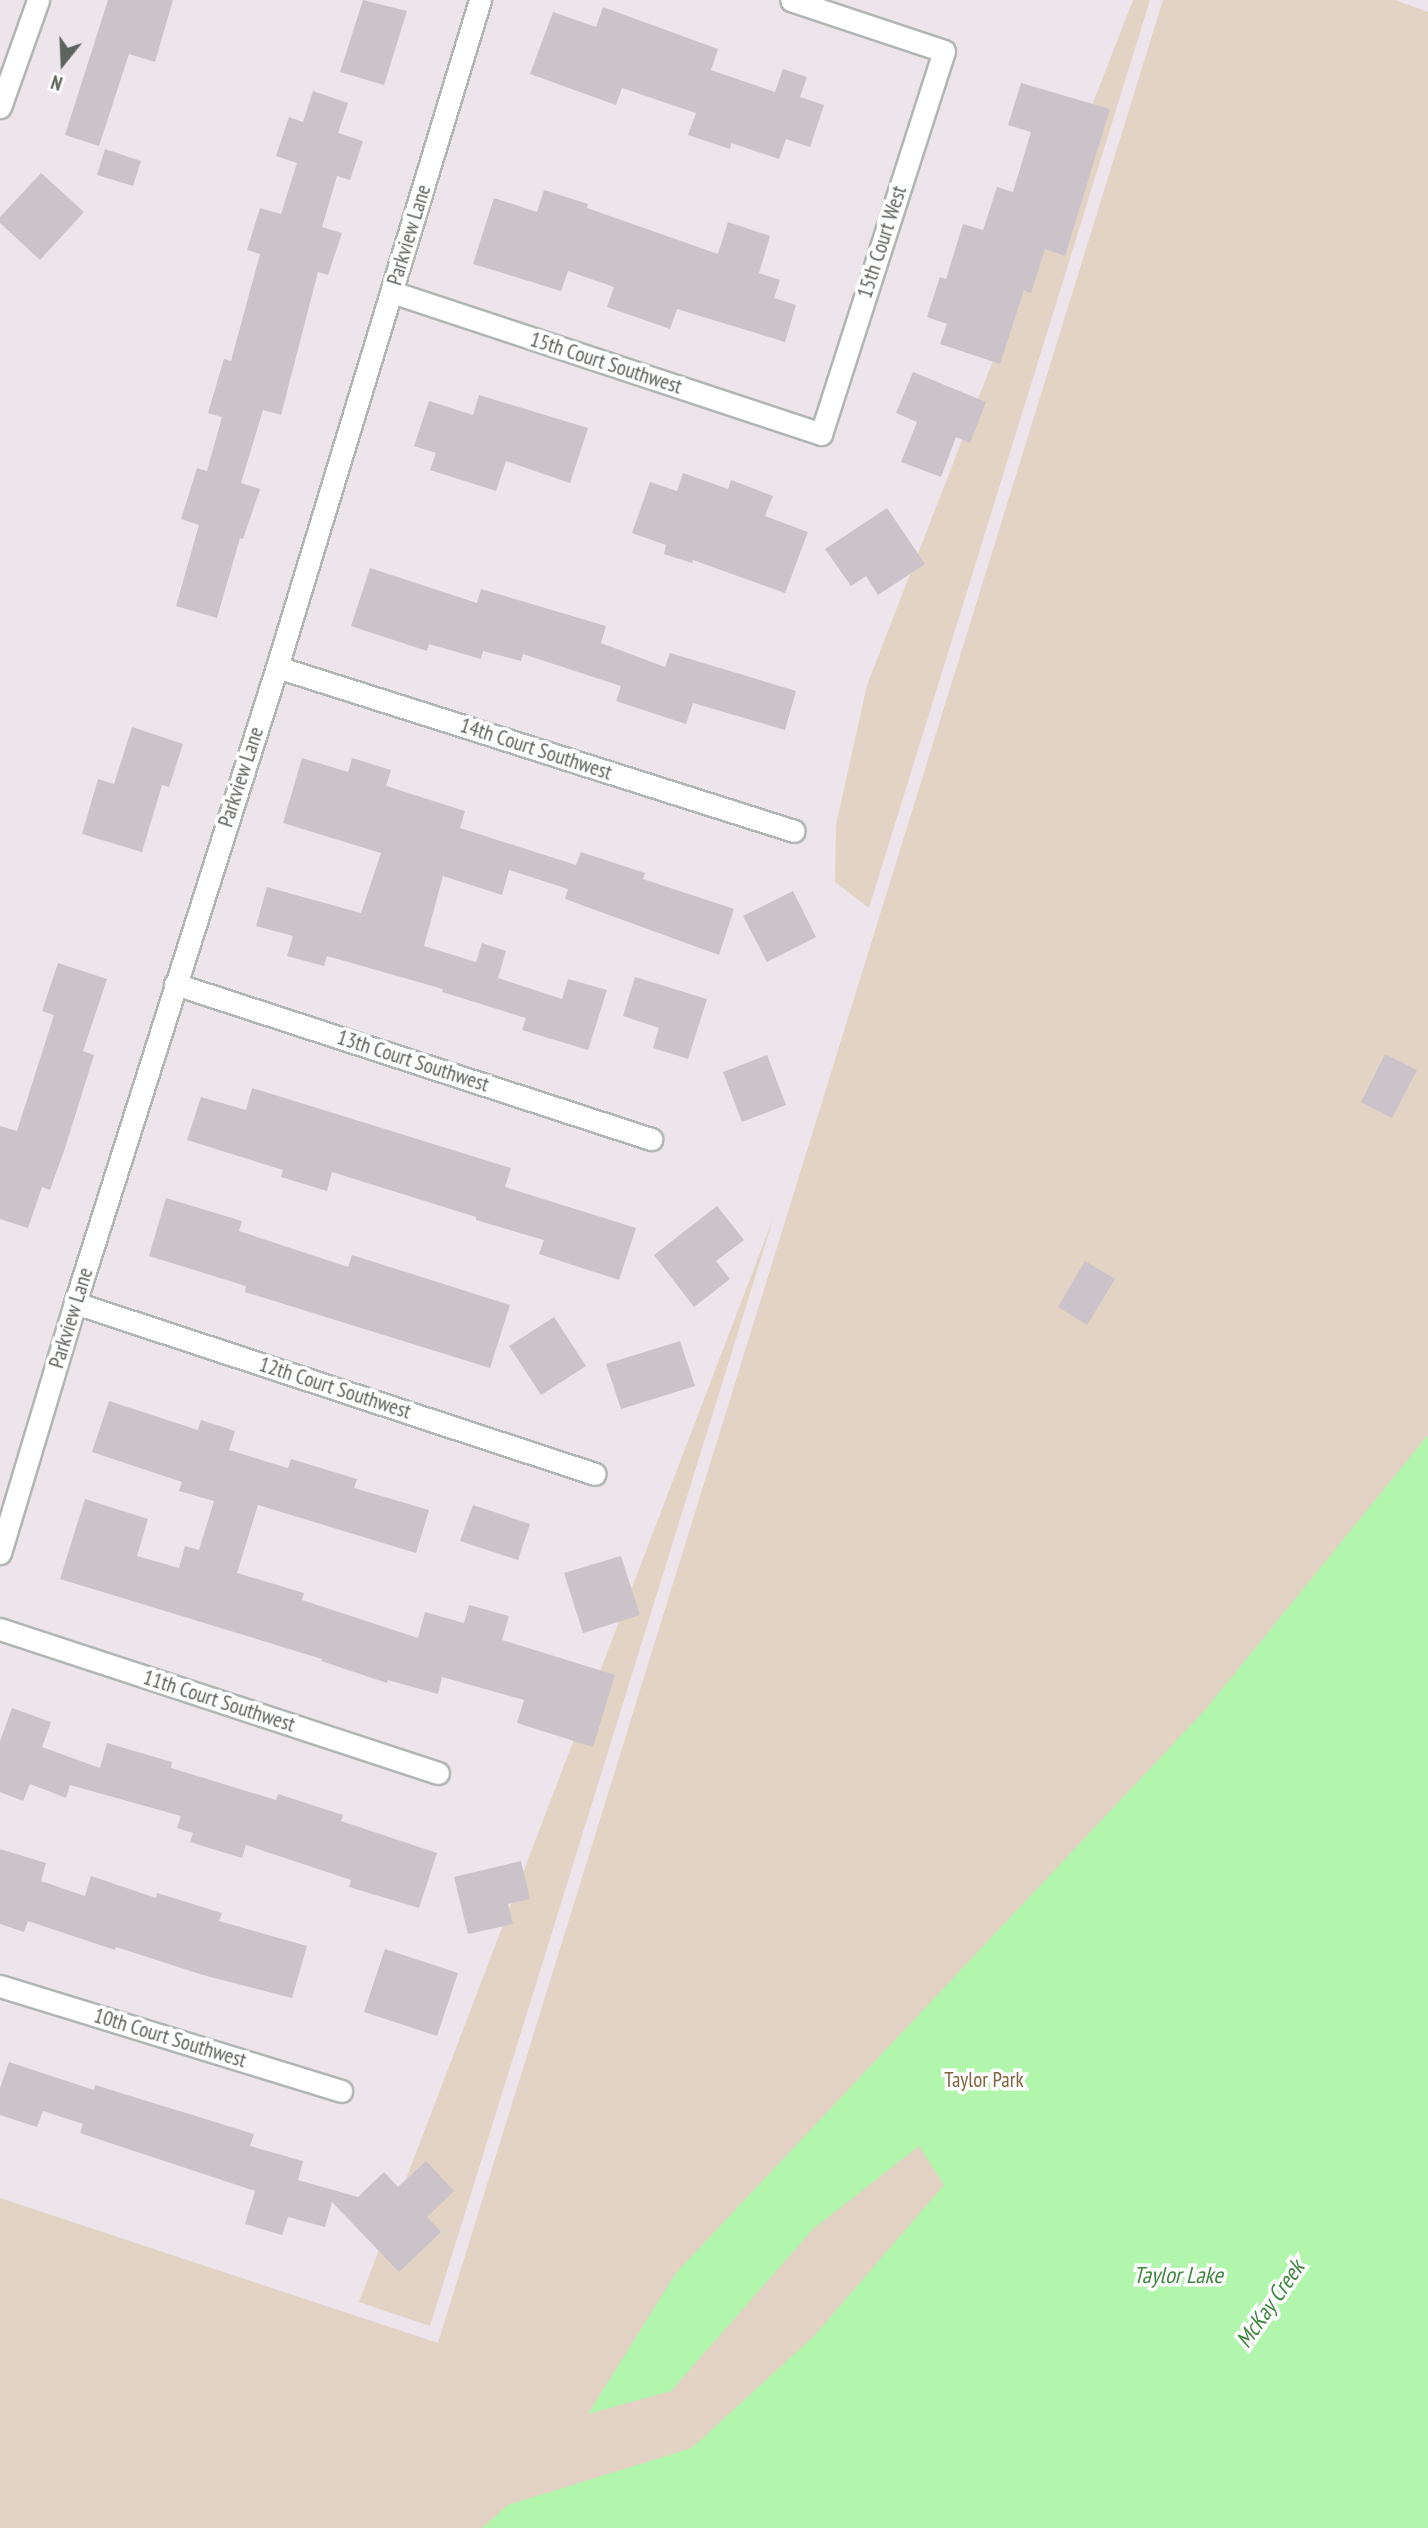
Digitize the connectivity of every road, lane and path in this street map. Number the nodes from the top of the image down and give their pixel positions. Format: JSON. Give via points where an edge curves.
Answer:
{"nodes":[{"id":1,"x":38,"y":0,"type":"edge"},
{"id":2,"x":480,"y":0,"type":"edge"},
{"id":3,"x":791,"y":0,"type":"edge"},
{"id":4,"x":0,"y":107,"type":"edge"},
{"id":5,"x":392,"y":292,"type":"junction"},
{"id":6,"x":821,"y":434,"type":"joint"},
{"id":7,"x":277,"y":667,"type":"junction"},
{"id":8,"x":794,"y":831,"type":"dead end"},
{"id":9,"x":175,"y":984,"type":"junction"},
{"id":10,"x":651,"y":1139,"type":"dead end"},
{"id":11,"x":75,"y":1303,"type":"junction"},
{"id":12,"x":595,"y":1474,"type":"dead end"},
{"id":13,"x":0,"y":1553,"type":"edge"},
{"id":14,"x":0,"y":1629,"type":"edge"},
{"id":15,"x":438,"y":1773,"type":"dead end"},
{"id":16,"x":0,"y":1986,"type":"edge"},
{"id":17,"x":341,"y":2091,"type":"dead end"}],
"edges":[{"from":1,"to":4,"type":"street"},
{"from":2,"to":5,"type":"street","name":"Parkview Lane"},
{"from":3,"to":6,"type":"street","name":"15th Court West","via":[[944,51]]},
{"from":5,"to":6,"type":"street","name":"15th Court Southwest"},
{"from":5,"to":7,"type":"street","name":"Parkview Lane"},
{"from":7,"to":8,"type":"street","name":"14th Court Southwest"},
{"from":7,"to":9,"type":"street","name":"Parkview Lane"},
{"from":9,"to":10,"type":"street","name":"13th Court Southwest"},
{"from":9,"to":11,"type":"street","name":"Parkview Lane"},
{"from":11,"to":12,"type":"street","name":"12th Court Southwest"},
{"from":11,"to":13,"type":"street","name":"Parkview Lane"},
{"from":14,"to":15,"type":"street","name":"11th Court Southwest"},
{"from":16,"to":17,"type":"street","name":"10th Court Southwest"}]}
